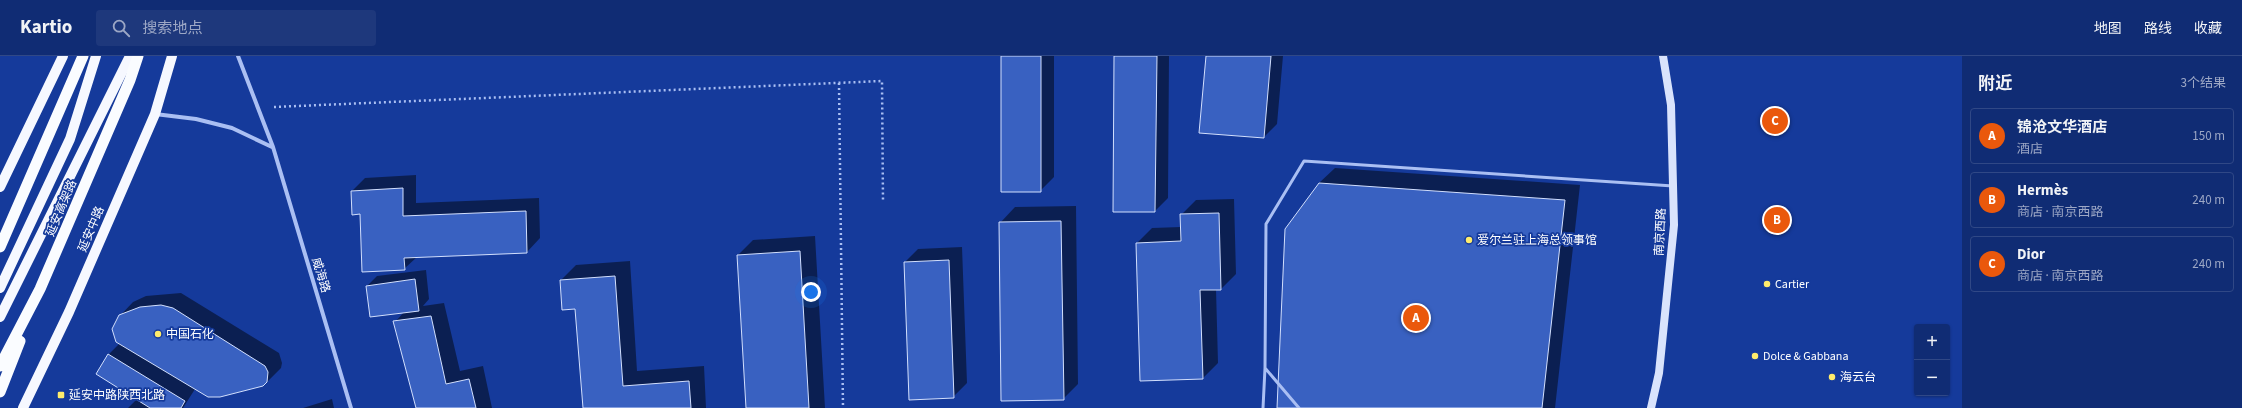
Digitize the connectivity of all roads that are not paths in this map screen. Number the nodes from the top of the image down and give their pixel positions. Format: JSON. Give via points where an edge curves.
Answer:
{"nodes":[{"id":1,"x":63,"y":56,"type":"edge"},
{"id":2,"x":84,"y":56,"type":"edge"},
{"id":3,"x":96,"y":56,"type":"edge"},
{"id":4,"x":130,"y":56,"type":"edge"},
{"id":5,"x":138,"y":56,"type":"edge"},
{"id":6,"x":172,"y":56,"type":"edge"},
{"id":7,"x":238,"y":56,"type":"edge"},
{"id":8,"x":1663,"y":56,"type":"edge"},
{"id":9,"x":154,"y":114,"type":"junction"},
{"id":10,"x":273,"y":147,"type":"junction"},
{"id":11,"x":1673,"y":186,"type":"junction"},
{"id":12,"x":0,"y":188,"type":"edge"},
{"id":13,"x":0,"y":247,"type":"edge"},
{"id":14,"x":44,"y":281,"type":"junction"},
{"id":15,"x":0,"y":288,"type":"edge"},
{"id":16,"x":0,"y":317,"type":"edge"},
{"id":17,"x":0,"y":366,"type":"edge"},
{"id":18,"x":1265,"y":368,"type":"junction"},
{"id":19,"x":0,"y":392,"type":"edge"},
{"id":20,"x":22,"y":408,"type":"edge"},
{"id":21,"x":351,"y":408,"type":"edge"},
{"id":22,"x":1263,"y":408,"type":"edge"},
{"id":23,"x":1299,"y":408,"type":"edge"},
{"id":24,"x":1651,"y":408,"type":"edge"}],
"edges":[{"from":1,"to":12,"type":"main road"},
{"from":2,"to":13,"type":"highway"},
{"from":3,"to":15,"type":"main road","via":[[70,138]]},
{"from":4,"to":16,"type":"main road"},
{"from":5,"to":14,"type":"highway","name":"延安高架路"},
{"from":6,"to":9,"type":"main road","name":"延安中路"},
{"from":7,"to":10,"type":"street","name":"威海路"},
{"from":8,"to":11,"type":"main road","name":"南京西路","via":[[1671,105]]},
{"from":9,"to":10,"type":"street","via":[[196,119],[232,128]]},
{"from":9,"to":20,"type":"main road","name":"延安中路","via":[[69,312]]},
{"from":10,"to":21,"type":"street","name":"威海路"},
{"from":11,"to":18,"type":"lane","via":[[1304,161],[1266,224]]},
{"from":11,"to":24,"type":"main road","name":"南京西路","via":[[1674,225],[1659,373]]},
{"from":14,"to":17,"type":"highway","name":"延安高架路"},
{"from":14,"to":19,"type":"highway"},
{"from":18,"to":22,"type":"lane"},
{"from":18,"to":23,"type":"lane"}]}
